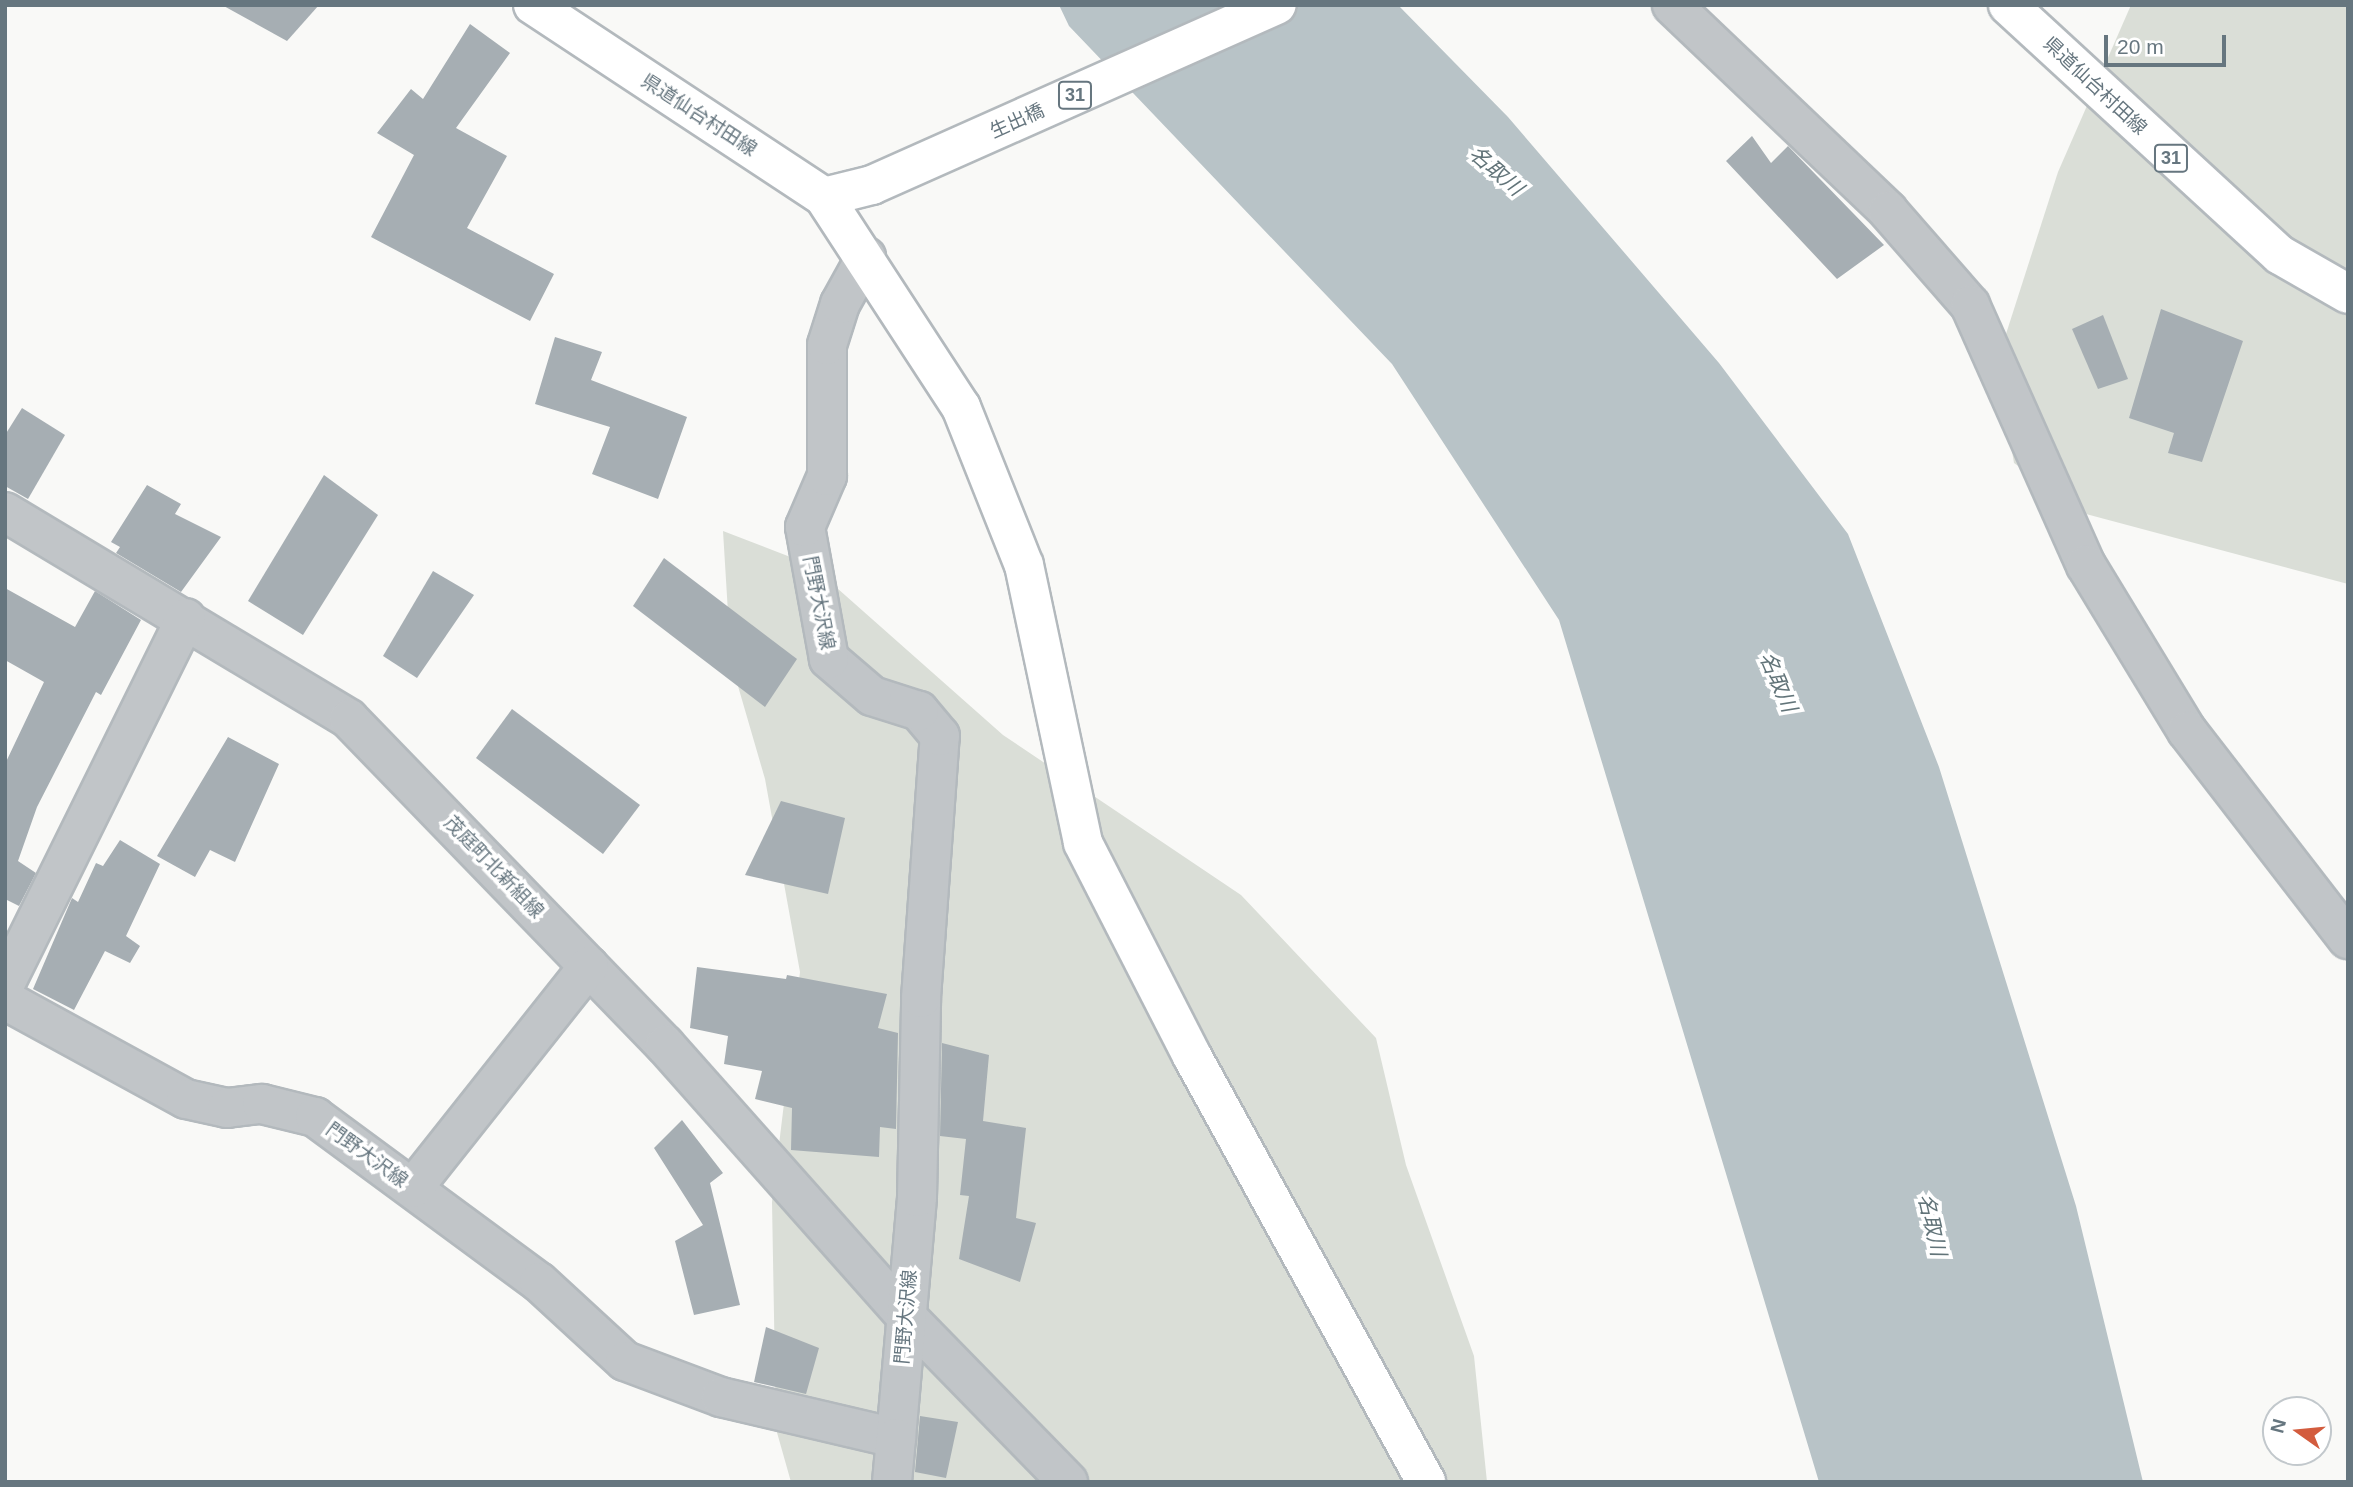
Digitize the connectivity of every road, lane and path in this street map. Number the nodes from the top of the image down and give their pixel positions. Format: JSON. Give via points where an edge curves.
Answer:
{"nodes":[{"id":1,"x":533,"y":5,"type":"edge"},
{"id":2,"x":1277,"y":5,"type":"edge"},
{"id":3,"x":1672,"y":5,"type":"edge"},
{"id":4,"x":2008,"y":5,"type":"edge"},
{"id":5,"x":824,"y":197,"type":"junction"},
{"id":6,"x":866,"y":257,"type":"junction"},
{"id":7,"x":2348,"y":294,"type":"edge"},
{"id":8,"x":5,"y":512,"type":"edge"},
{"id":9,"x":186,"y":618,"type":"junction"},
{"id":10,"x":2348,"y":939,"type":"edge"},
{"id":11,"x":589,"y":966,"type":"junction"},
{"id":12,"x":5,"y":984,"type":"edge"},
{"id":13,"x":5,"y":1000,"type":"edge"},
{"id":14,"x":413,"y":1188,"type":"junction"},
{"id":15,"x":906,"y":1316,"type":"junction"},
{"id":16,"x":896,"y":1438,"type":"junction"},
{"id":17,"x":892,"y":1482,"type":"edge"},
{"id":18,"x":1068,"y":1482,"type":"edge"},
{"id":19,"x":1426,"y":1482,"type":"edge"}],
"edges":[{"from":1,"to":5,"type":"street","name":"県道仙台村田線"},
{"from":2,"to":5,"type":"street","name":"生出橋","number":"31","via":[[872,185]]},
{"from":3,"to":10,"type":"street","via":[[1888,211],[1970,305],[2086,565],[2187,730]]},
{"from":4,"to":7,"type":"street","name":"県道仙台村田線","number":"31","via":[[2280,255]]},
{"from":5,"to":6,"type":"street"},
{"from":6,"to":15,"type":"street","name":"門野大沢線","via":[[840,304],[827,345],[827,476],[805,527],[829,659],[872,696],[919,711],[940,736]]},
{"from":6,"to":19,"type":"street","via":[[961,407],[1024,565],[1083,843],[1192,1056]]},
{"from":8,"to":9,"type":"street","name":"茂庭町北新組線"},
{"from":9,"to":11,"type":"street","name":"茂庭町北新組線","via":[[349,719]]},
{"from":9,"to":12,"type":"street"},
{"from":11,"to":14,"type":"street"},
{"from":11,"to":15,"type":"street","name":"茂庭町北新組線"},
{"from":13,"to":14,"type":"street","name":"門野大沢線","via":[[186,1099],[228,1108],[261,1104],[315,1118]]},
{"from":14,"to":16,"type":"street","name":"門野大沢線","via":[[539,1282],[625,1361],[721,1397]]},
{"from":15,"to":16,"type":"street","name":"門野大沢線"},
{"from":15,"to":18,"type":"street","name":"茂庭町北新組線"},
{"from":16,"to":17,"type":"street"}]}
